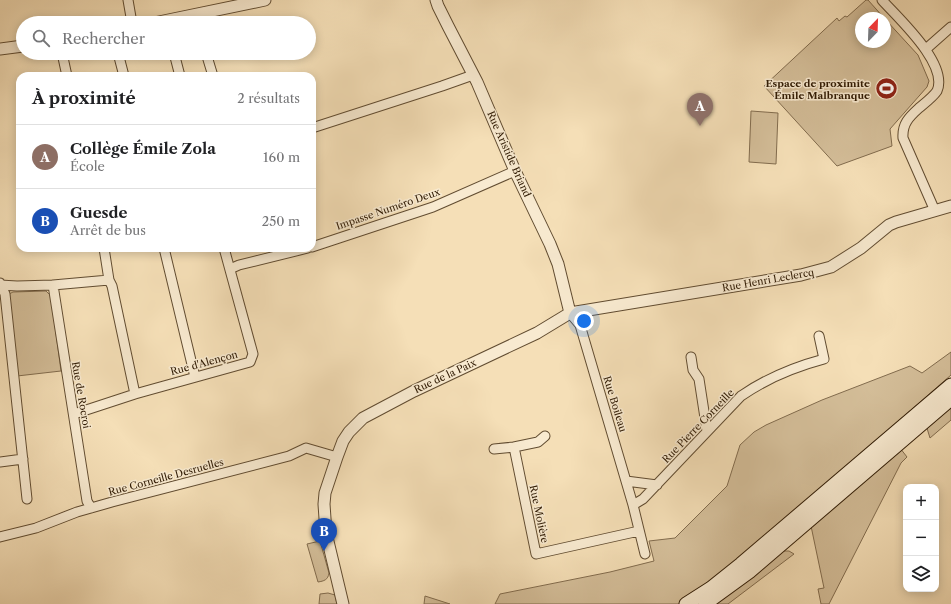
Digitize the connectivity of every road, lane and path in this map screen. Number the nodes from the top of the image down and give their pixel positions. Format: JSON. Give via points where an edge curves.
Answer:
{"nodes":[{"id":1,"x":128,"y":0,"type":"edge"},
{"id":2,"x":265,"y":0,"type":"edge"},
{"id":3,"x":436,"y":0,"type":"edge"},
{"id":4,"x":882,"y":0,"type":"edge"},
{"id":5,"x":229,"y":4,"type":"edge"},
{"id":6,"x":131,"y":16,"type":"edge"},
{"id":7,"x":203,"y":16,"type":"edge"},
{"id":8,"x":951,"y":27,"type":"edge"},
{"id":9,"x":16,"y":47,"type":"edge"},
{"id":10,"x":0,"y":49,"type":"edge"},
{"id":11,"x":926,"y":49,"type":"junction"},
{"id":12,"x":64,"y":60,"type":"edge"},
{"id":13,"x":120,"y":60,"type":"edge"},
{"id":14,"x":176,"y":60,"type":"edge"},
{"id":15,"x":208,"y":60,"type":"edge"},
{"id":16,"x":66,"y":72,"type":"edge"},
{"id":17,"x":123,"y":72,"type":"edge"},
{"id":18,"x":179,"y":72,"type":"edge"},
{"id":19,"x":212,"y":72,"type":"edge"},
{"id":20,"x":473,"y":75,"type":"junction"},
{"id":21,"x":316,"y":127,"type":"edge"},
{"id":22,"x":515,"y":171,"type":"junction"},
{"id":23,"x":951,"y":206,"type":"edge"},
{"id":24,"x":935,"y":210,"type":"junction"},
{"id":25,"x":316,"y":246,"type":"edge"},
{"id":26,"x":105,"y":252,"type":"edge"},
{"id":27,"x":165,"y":252,"type":"edge"},
{"id":28,"x":225,"y":252,"type":"edge"},
{"id":29,"x":292,"y":252,"type":"edge"},
{"id":30,"x":230,"y":269,"type":"junction"},
{"id":31,"x":109,"y":280,"type":"junction"},
{"id":32,"x":1,"y":284,"type":"edge"},
{"id":33,"x":53,"y":285,"type":"junction"},
{"id":34,"x":570,"y":313,"type":"junction"},
{"id":35,"x":819,"y":336,"type":"dead end"},
{"id":36,"x":691,"y":357,"type":"dead end"},
{"id":37,"x":195,"y":377,"type":"junction"},
{"id":38,"x":951,"y":385,"type":"edge"},
{"id":39,"x":135,"y":394,"type":"junction"},
{"id":40,"x":951,"y":399,"type":"edge"},
{"id":41,"x":74,"y":414,"type":"junction"},
{"id":42,"x":707,"y":431,"type":"junction"},
{"id":43,"x":545,"y":436,"type":"dead end"},
{"id":44,"x":514,"y":448,"type":"junction"},
{"id":45,"x":494,"y":449,"type":"dead end"},
{"id":46,"x":337,"y":457,"type":"junction"},
{"id":47,"x":23,"y":459,"type":"junction"},
{"id":48,"x":0,"y":462,"type":"edge"},
{"id":49,"x":626,"y":481,"type":"junction"},
{"id":50,"x":657,"y":485,"type":"junction"},
{"id":51,"x":27,"y":499,"type":"dead end"},
{"id":52,"x":633,"y":504,"type":"junction"},
{"id":53,"x":90,"y":508,"type":"junction"},
{"id":54,"x":639,"y":531,"type":"junction"},
{"id":55,"x":0,"y":536,"type":"edge"},
{"id":56,"x":645,"y":554,"type":"dead end"},
{"id":57,"x":343,"y":604,"type":"edge"},
{"id":58,"x":686,"y":604,"type":"edge"},
{"id":59,"x":705,"y":604,"type":"edge"}],
"edges":[{"from":1,"to":6,"type":"street"},
{"from":2,"to":5,"type":"street"},
{"from":3,"to":20,"type":"street","name":"Rue Aristide Briand"},
{"from":4,"to":11,"type":"street"},
{"from":5,"to":7,"type":"street"},
{"from":8,"to":11,"type":"street"},
{"from":9,"to":10,"type":"street"},
{"from":11,"to":24,"type":"street","via":[[938,77],[937,89],[935,94],[910,117],[904,126],[903,138]]},
{"from":12,"to":16,"type":"street"},
{"from":13,"to":17,"type":"street"},
{"from":14,"to":18,"type":"street"},
{"from":15,"to":19,"type":"street"},
{"from":20,"to":21,"type":"street"},
{"from":20,"to":22,"type":"street","name":"Rue Aristide Briand"},
{"from":22,"to":25,"type":"street","name":"Impasse Numéro Deux","via":[[433,207]]},
{"from":22,"to":34,"type":"street","name":"Rue Aristide Briand","via":[[558,264]]},
{"from":23,"to":24,"type":"street","name":"Rue Henri Leclercq"},
{"from":24,"to":34,"type":"street","name":"Rue Henri Leclercq","via":[[889,225],[861,248],[831,267],[801,275]]},
{"from":26,"to":31,"type":"street"},
{"from":27,"to":37,"type":"street"},
{"from":28,"to":30,"type":"street","name":"Rue d'Alençon"},
{"from":29,"to":30,"type":"street"},
{"from":30,"to":37,"type":"street","name":"Rue d'Alençon","via":[[252,358],[250,362]]},
{"from":31,"to":33,"type":"street"},
{"from":31,"to":39,"type":"street"},
{"from":32,"to":33,"type":"street"},
{"from":32,"to":47,"type":"street","via":[[5,294]]},
{"from":33,"to":41,"type":"street","name":"Rue de Rocroi"},
{"from":34,"to":46,"type":"street","name":"Rue de la Paix","via":[[538,333],[414,391],[363,418],[349,432]]},
{"from":34,"to":49,"type":"street","name":"Rue Boileau","via":[[580,325]]},
{"from":35,"to":42,"type":"street","name":"Rue Pierre Corneille","via":[[824,359],[788,370],[761,383],[741,396]]},
{"from":36,"to":42,"type":"street","via":[[692,370],[699,379]]},
{"from":37,"to":39,"type":"street","name":"Rue d'Alençon"},
{"from":38,"to":58,"type":"main road","via":[[741,564]]},
{"from":39,"to":41,"type":"street","name":"Rue d'Alençon"},
{"from":40,"to":59,"type":"main road","via":[[749,572]]},
{"from":41,"to":53,"type":"street","name":"Rue de Rocroi"},
{"from":42,"to":50,"type":"street","name":"Rue Pierre Corneille"},
{"from":43,"to":44,"type":"street","via":[[538,442]]},
{"from":44,"to":45,"type":"street"},
{"from":44,"to":54,"type":"street","name":"Rue Molière","via":[[536,554]]},
{"from":46,"to":53,"type":"street","name":"Rue Corneille Desruelles","via":[[311,449],[302,449],[288,456]]},
{"from":46,"to":57,"type":"street","name":"Rue de la Paix","via":[[325,493],[324,517]]},
{"from":47,"to":48,"type":"street"},
{"from":47,"to":51,"type":"street"},
{"from":49,"to":50,"type":"street"},
{"from":49,"to":52,"type":"street","name":"Rue Boileau"},
{"from":50,"to":52,"type":"street","name":"Rue Pierre Corneille","via":[[643,499]]},
{"from":52,"to":54,"type":"street"},
{"from":53,"to":55,"type":"street","name":"Rue Corneille Desruelles","via":[[36,528]]},
{"from":54,"to":56,"type":"street"}]}
